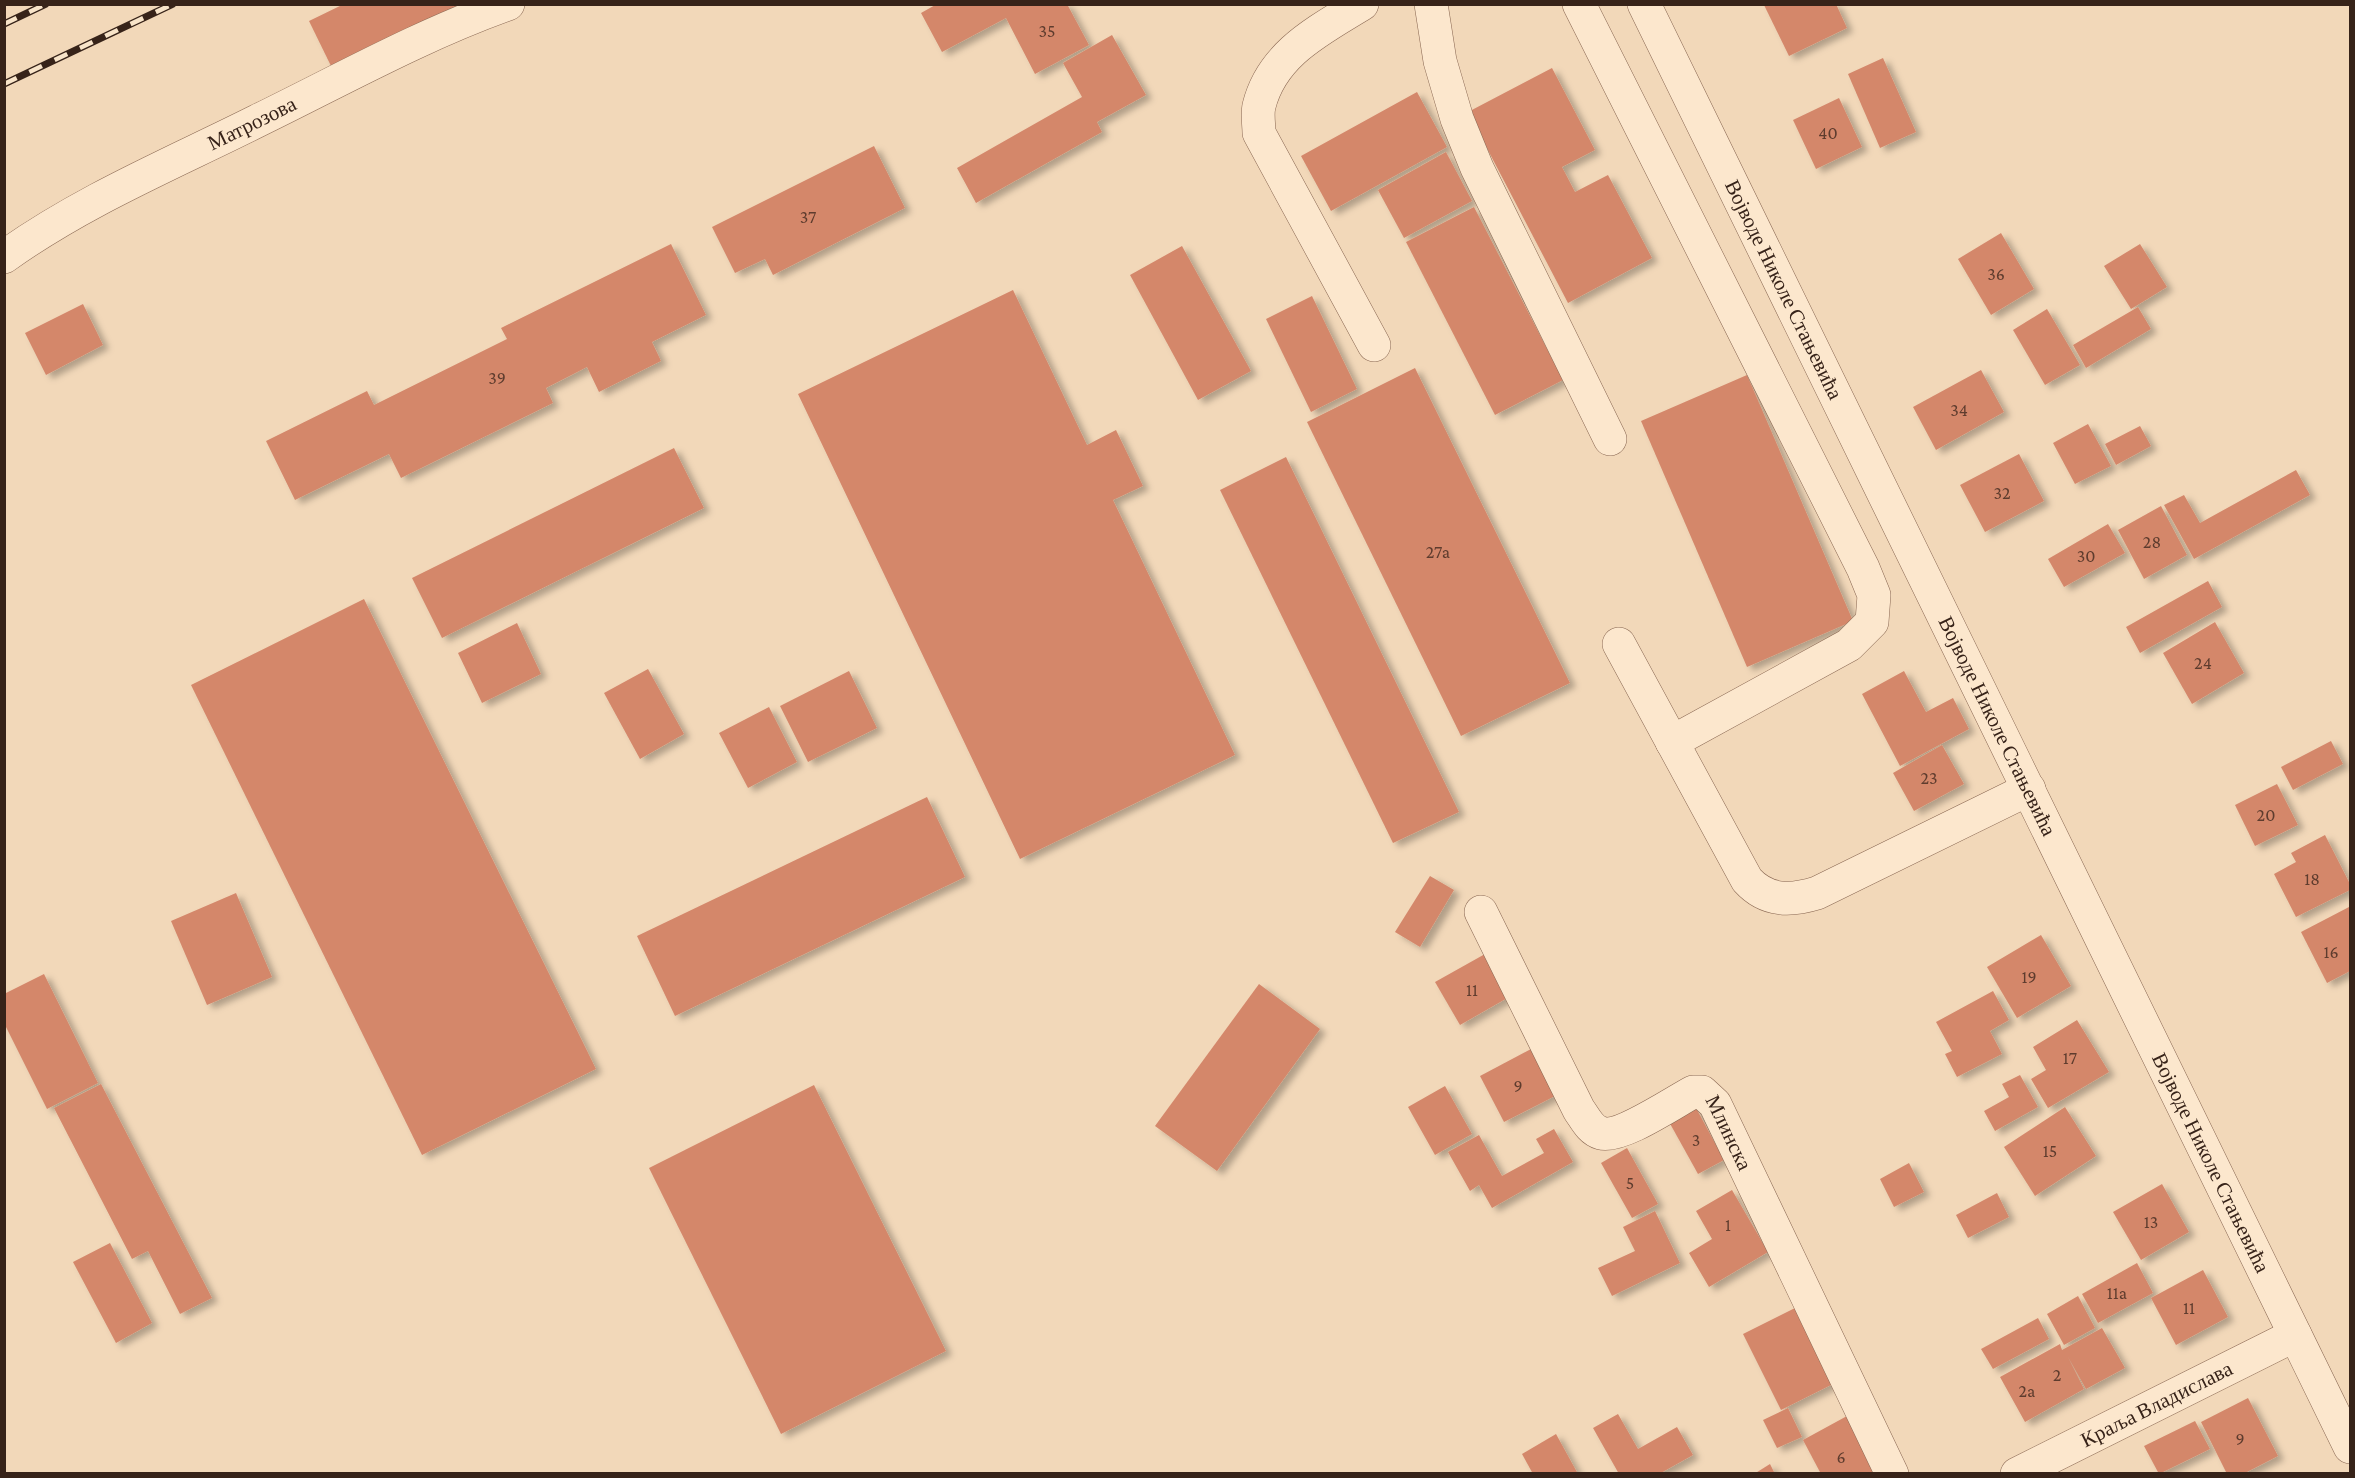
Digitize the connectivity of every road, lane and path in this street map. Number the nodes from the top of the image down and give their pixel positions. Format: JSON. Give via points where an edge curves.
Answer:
{"nodes":[{"id":1,"x":508,"y":4,"type":"edge"},
{"id":2,"x":1362,"y":4,"type":"edge"},
{"id":3,"x":1431,"y":4,"type":"edge"},
{"id":4,"x":1579,"y":4,"type":"edge"},
{"id":5,"x":1644,"y":4,"type":"edge"},
{"id":6,"x":4,"y":257,"type":"edge"},
{"id":7,"x":1374,"y":345,"type":"dead end"},
{"id":8,"x":1610,"y":439,"type":"dead end"},
{"id":9,"x":1619,"y":644,"type":"dead end"},
{"id":10,"x":1672,"y":742,"type":"junction"},
{"id":11,"x":2029,"y":789,"type":"junction"},
{"id":12,"x":1481,"y":912,"type":"dead end"},
{"id":13,"x":2295,"y":1335,"type":"junction"},
{"id":14,"x":2350,"y":1447,"type":"edge"},
{"id":15,"x":1892,"y":1473,"type":"edge"},
{"id":16,"x":2017,"y":1473,"type":"edge"}],
"edges":[{"from":1,"to":6,"type":"street","name":"Матрозова","via":[[435,34],[93,202]]},
{"from":2,"to":7,"type":"street","via":[[1305,39],[1284,58],[1270,78],[1259,107],[1259,134]]},
{"from":3,"to":8,"type":"street","via":[[1440,61],[1477,168]]},
{"from":4,"to":10,"type":"street","via":[[1874,595],[1872,622],[1849,645]]},
{"from":5,"to":11,"type":"street","name":"Војводе Николе Стањевића"},
{"from":9,"to":10,"type":"street"},
{"from":10,"to":11,"type":"street","via":[[1747,880],[1757,891],[1779,898],[1797,899],[1817,893]]},
{"from":11,"to":13,"type":"street","name":"Војводе Николе Стањевића"},
{"from":12,"to":15,"type":"street","name":"Млинска","via":[[1579,1110],[1595,1130],[1603,1134],[1623,1130],[1693,1092],[1702,1092],[1715,1104]]},
{"from":13,"to":14,"type":"street","name":"Војводе Николе Стањевића"},
{"from":13,"to":16,"type":"street","name":"Краља Владислава"}]}
